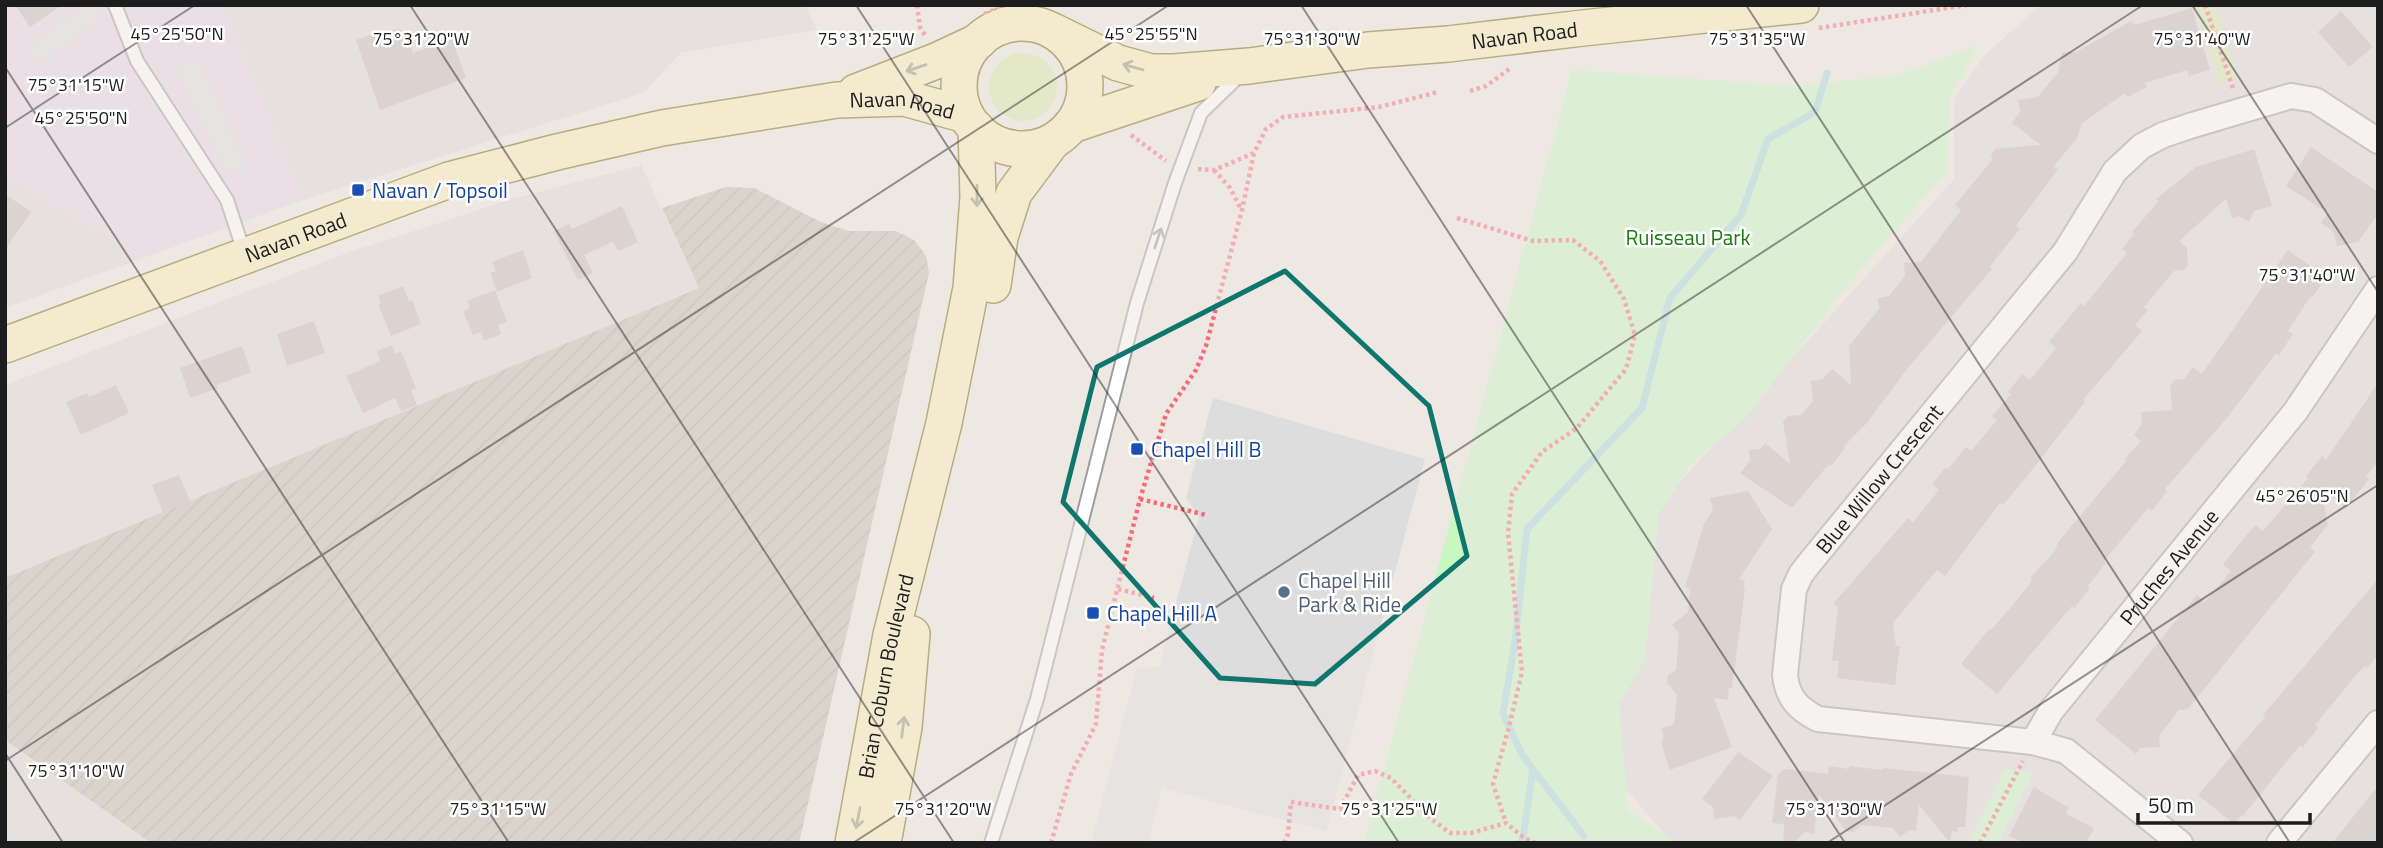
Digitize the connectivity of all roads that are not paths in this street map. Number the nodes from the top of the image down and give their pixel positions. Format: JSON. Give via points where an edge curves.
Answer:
{"nodes":[{"id":1,"x":116,"y":5,"type":"edge"},
{"id":2,"x":1801,"y":5,"type":"edge"},
{"id":3,"x":1055,"y":32,"type":"junction"},
{"id":4,"x":979,"y":41,"type":"junction"},
{"id":5,"x":1249,"y":66,"type":"junction"},
{"id":6,"x":837,"y":100,"type":"junction"},
{"id":7,"x":971,"y":122,"type":"junction"},
{"id":8,"x":1062,"y":133,"type":"junction"},
{"id":9,"x":2378,"y":141,"type":"edge"},
{"id":10,"x":246,"y":255,"type":"junction"},
{"id":11,"x":2378,"y":289,"type":"edge"},
{"id":12,"x":5,"y":345,"type":"edge"},
{"id":13,"x":944,"y":423,"type":"junction"},
{"id":14,"x":924,"y":512,"type":"junction"},
{"id":15,"x":2378,"y":723,"type":"edge"},
{"id":16,"x":2033,"y":742,"type":"junction"},
{"id":17,"x":853,"y":843,"type":"edge"},
{"id":18,"x":883,"y":843,"type":"edge"},
{"id":19,"x":991,"y":843,"type":"edge"},
{"id":20,"x":2180,"y":843,"type":"edge"},
{"id":21,"x":2278,"y":843,"type":"edge"}],
"edges":[{"from":1,"to":10,"type":"lane","via":[[138,61],[227,200]]},
{"from":2,"to":5,"type":"main road","name":"Navan Road"},
{"from":3,"to":4,"type":"main road","via":[[1023,23],[992,31]]},
{"from":5,"to":3,"type":"main road","name":"Navan Road","one_way":true,"via":[[1151,72],[1094,53]]},
{"from":3,"to":8,"type":"main road","via":[[1079,58],[1084,75],[1081,110]]},
{"from":4,"to":6,"type":"main road","name":"Navan Road","one_way":true},
{"from":4,"to":7,"type":"main road","via":[[965,61],[959,84]]},
{"from":5,"to":8,"type":"main road","name":"Navan Road"},
{"from":19,"to":5,"type":"lane","one_way":true,"via":[[1037,699],[1137,303],[1181,166],[1201,113]]},
{"from":6,"to":7,"type":"main road","name":"Navan Road","via":[[904,98]]},
{"from":6,"to":10,"type":"main road","name":"Navan Road","via":[[675,126],[449,180]]},
{"from":7,"to":8,"type":"main road","via":[[994,143],[1013,149],[1034,148]]},
{"from":7,"to":13,"type":"main road","name":"Brian Coburn Boulevard","one_way":true,"via":[[978,197],[971,288]]},
{"from":8,"to":13,"type":"main road","name":"Brian Coburn Boulevard","via":[[1014,193],[1000,237],[984,328],[971,369]]},
{"from":9,"to":16,"type":"street","name":"Blue Willow Crescent","via":[[2315,100],[2291,96],[2163,135],[2142,146],[2115,171],[2065,252],[1801,575],[1794,589],[1785,675],[1786,688],[1804,712],[1818,719]]},
{"from":10,"to":12,"type":"main road","name":"Navan Road"},
{"from":11,"to":16,"type":"street","name":"Pruches Avenue","via":[[2295,412],[2051,711]]},
{"from":13,"to":14,"type":"main road","name":"Brian Coburn Boulevard"},
{"from":14,"to":17,"type":"main road","name":"Brian Coburn Boulevard","one_way":true,"via":[[891,635]]},
{"from":18,"to":14,"type":"main road","name":"Brian Coburn Boulevard","one_way":true,"via":[[904,727]]},
{"from":15,"to":21,"type":"street"},
{"from":16,"to":20,"type":"street","name":"Blue Willow Crescent","via":[[2066,751]]}]}
